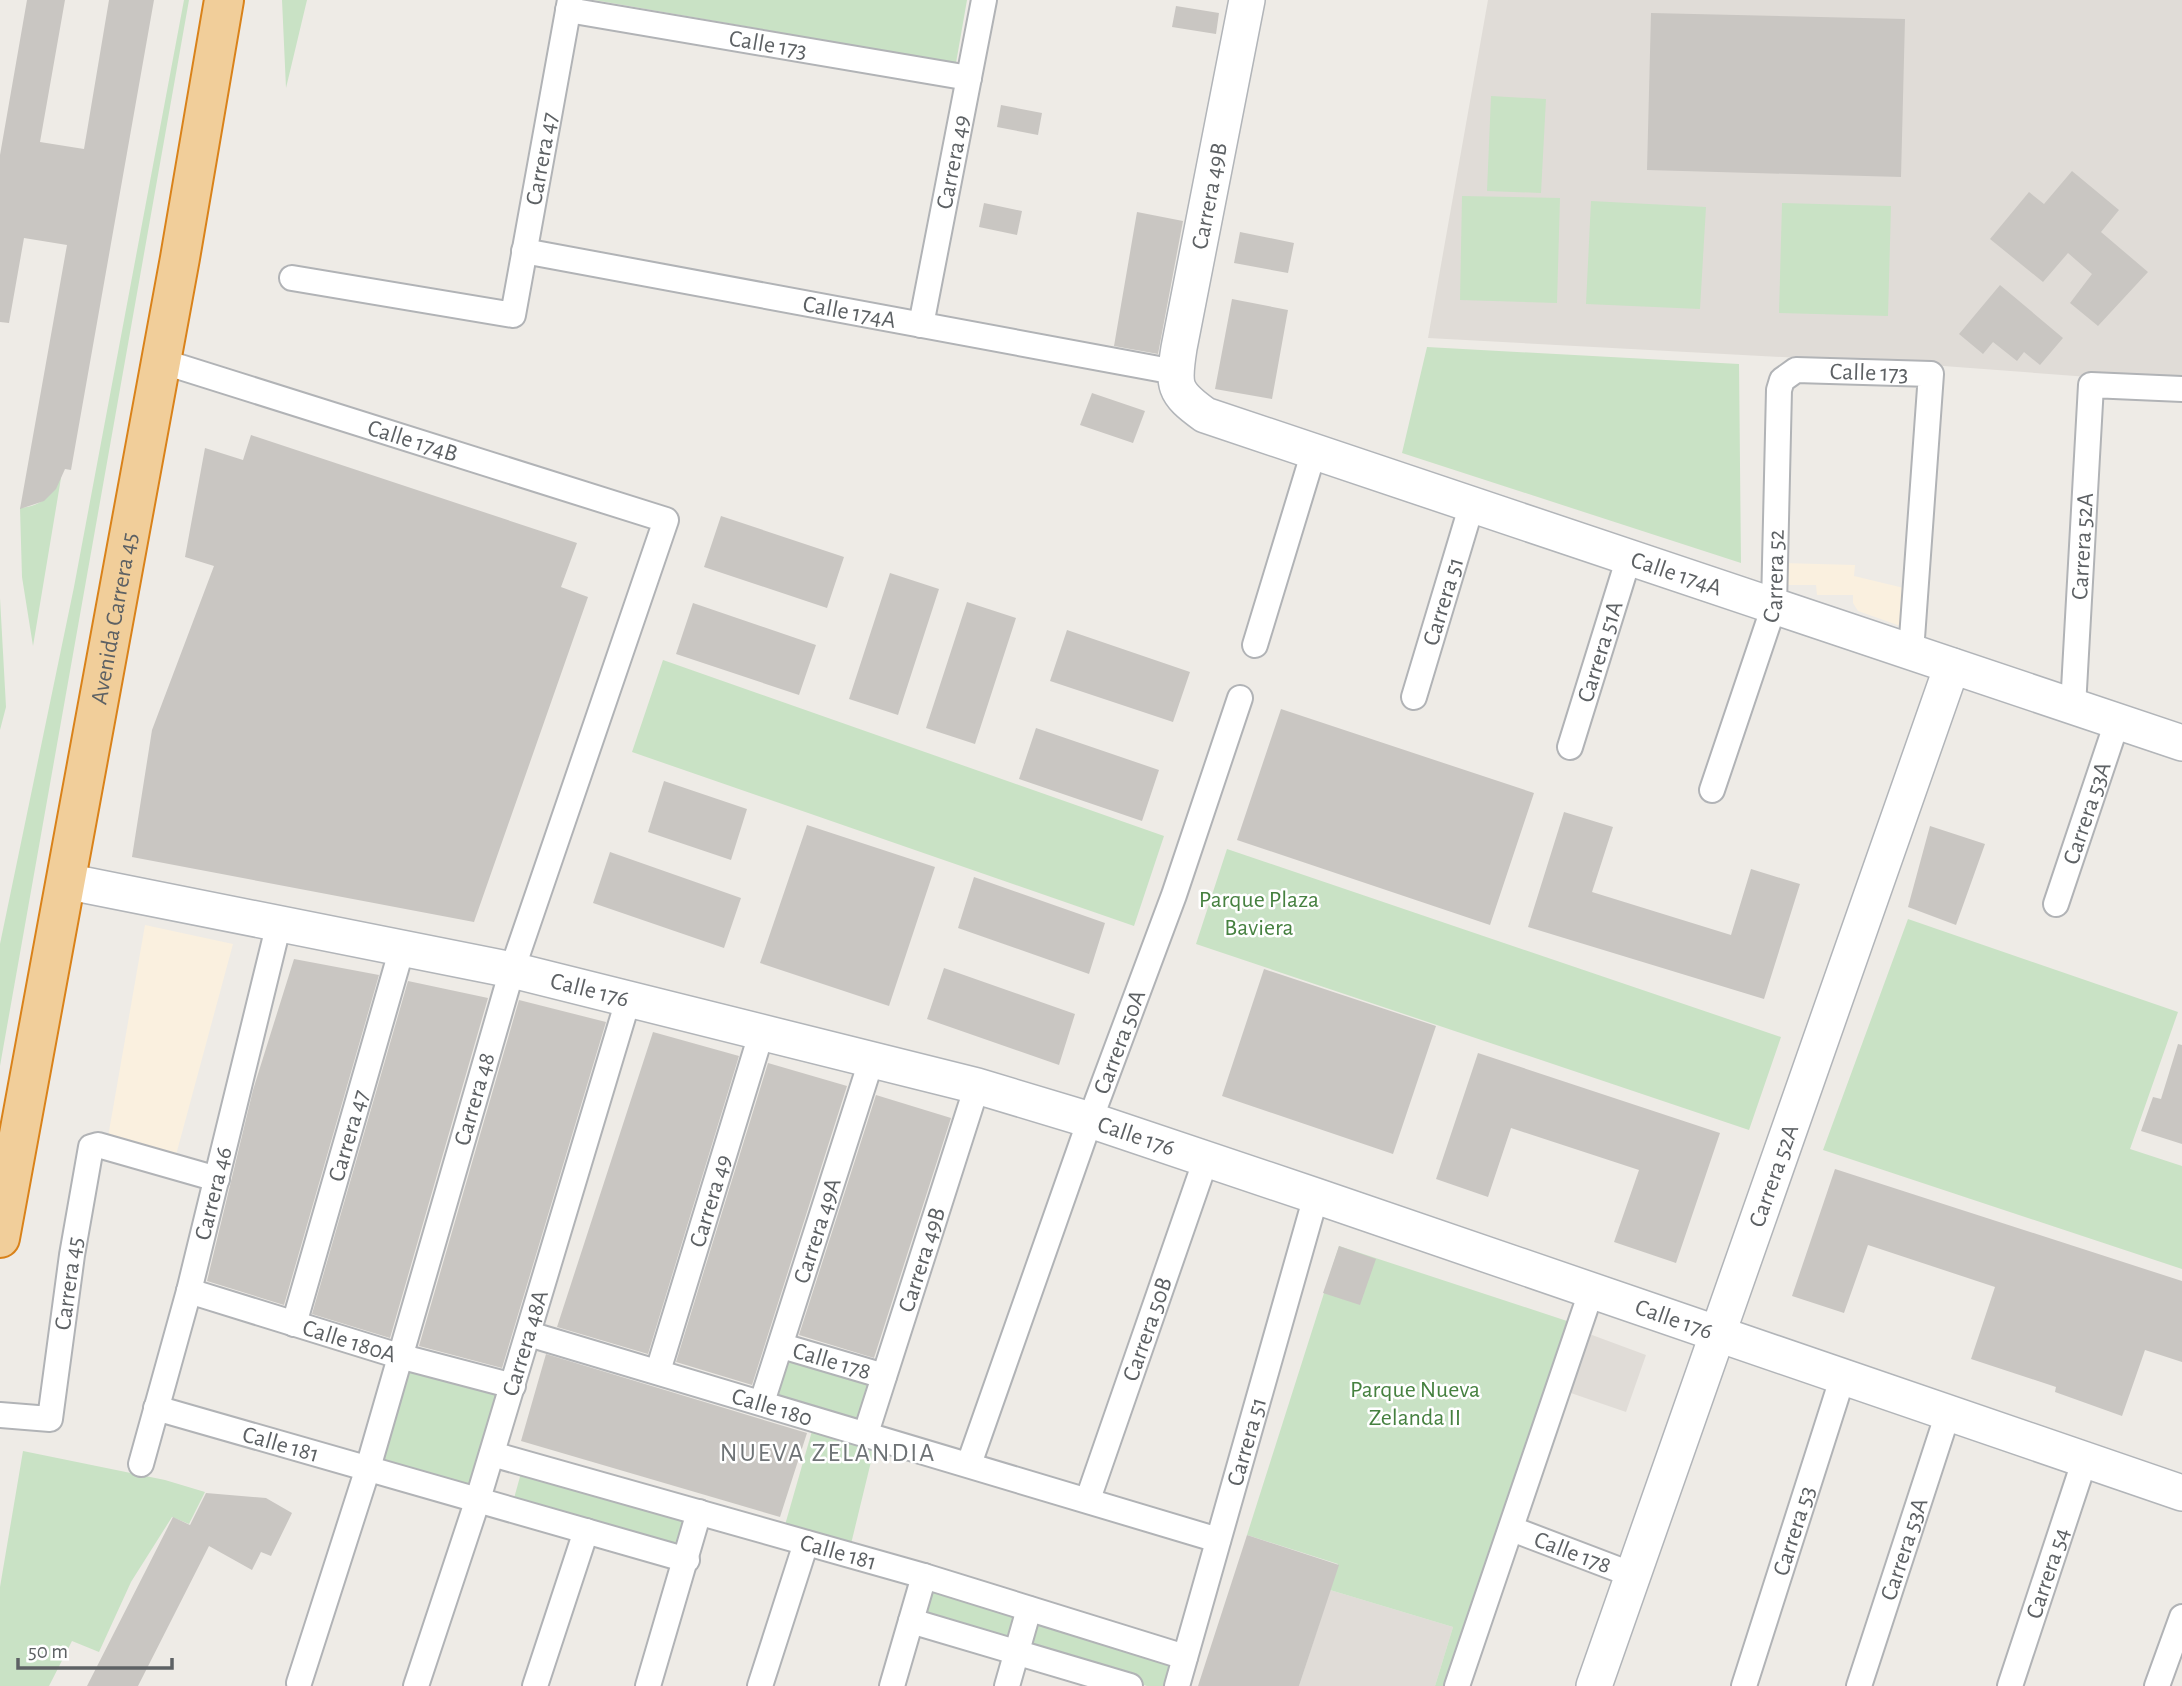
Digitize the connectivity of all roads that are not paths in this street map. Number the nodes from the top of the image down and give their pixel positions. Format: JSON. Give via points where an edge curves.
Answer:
{"nodes":[{"id":1,"x":224,"y":0,"type":"edge"},
{"id":2,"x":984,"y":0,"type":"edge"},
{"id":3,"x":1247,"y":0,"type":"edge"},
{"id":4,"x":569,"y":5,"type":"edge"},
{"id":5,"x":969,"y":78,"type":"junction"},
{"id":6,"x":524,"y":251,"type":"junction"},
{"id":7,"x":292,"y":278,"type":"dead end"},
{"id":8,"x":921,"y":325,"type":"junction"},
{"id":9,"x":161,"y":361,"type":"junction"},
{"id":10,"x":1806,"y":371,"type":"joint"},
{"id":11,"x":1177,"y":382,"type":"junction"},
{"id":12,"x":2182,"y":389,"type":"edge"},
{"id":13,"x":1314,"y":451,"type":"junction"},
{"id":14,"x":1472,"y":505,"type":"junction"},
{"id":15,"x":666,"y":520,"type":"joint"},
{"id":16,"x":1629,"y":557,"type":"junction"},
{"id":17,"x":1774,"y":606,"type":"junction"},
{"id":18,"x":1255,"y":645,"type":"dead end"},
{"id":19,"x":1912,"y":652,"type":"junction"},
{"id":20,"x":1952,"y":666,"type":"junction"},
{"id":21,"x":1414,"y":697,"type":"dead end"},
{"id":22,"x":1240,"y":698,"type":"dead end"},
{"id":23,"x":2073,"y":707,"type":"junction"},
{"id":24,"x":2117,"y":722,"type":"junction"},
{"id":25,"x":2182,"y":743,"type":"edge"},
{"id":26,"x":1570,"y":747,"type":"dead end"},
{"id":27,"x":1712,"y":790,"type":"dead end"},
{"id":28,"x":65,"y":881,"type":"junction"},
{"id":29,"x":2056,"y":904,"type":"dead end"},
{"id":30,"x":279,"y":923,"type":"junction"},
{"id":31,"x":402,"y":948,"type":"junction"},
{"id":32,"x":512,"y":970,"type":"junction"},
{"id":33,"x":629,"y":997,"type":"junction"},
{"id":34,"x":762,"y":1031,"type":"junction"},
{"id":35,"x":872,"y":1058,"type":"junction"},
{"id":36,"x":977,"y":1087,"type":"junction"},
{"id":37,"x":1090,"y":1121,"type":"junction"},
{"id":38,"x":1206,"y":1159,"type":"junction"},
{"id":39,"x":217,"y":1179,"type":"junction"},
{"id":40,"x":1316,"y":1196,"type":"junction"},
{"id":41,"x":0,"y":1237,"type":"edge"},
{"id":42,"x":1592,"y":1289,"type":"junction"},
{"id":43,"x":189,"y":1291,"type":"junction"},
{"id":44,"x":294,"y":1324,"type":"junction"},
{"id":45,"x":1718,"y":1333,"type":"junction"},
{"id":46,"x":529,"y":1334,"type":"junction"},
{"id":47,"x":782,"y":1346,"type":"junction"},
{"id":48,"x":399,"y":1356,"type":"junction"},
{"id":49,"x":658,"y":1371,"type":"junction"},
{"id":50,"x":884,"y":1376,"type":"junction"},
{"id":51,"x":1843,"y":1376,"type":"junction"},
{"id":52,"x":513,"y":1386,"type":"junction"},
{"id":53,"x":762,"y":1402,"type":"junction"},
{"id":54,"x":156,"y":1408,"type":"junction"},
{"id":55,"x":1948,"y":1413,"type":"junction"},
{"id":56,"x":0,"y":1415,"type":"edge"},
{"id":57,"x":866,"y":1433,"type":"junction"},
{"id":58,"x":492,"y":1454,"type":"junction"},
{"id":59,"x":2085,"y":1460,"type":"junction"},
{"id":60,"x":141,"y":1464,"type":"dead end"},
{"id":61,"x":970,"y":1464,"type":"junction"},
{"id":62,"x":368,"y":1468,"type":"junction"},
{"id":63,"x":2182,"y":1493,"type":"edge"},
{"id":64,"x":1088,"y":1499,"type":"junction"},
{"id":65,"x":478,"y":1500,"type":"junction"},
{"id":66,"x":699,"y":1512,"type":"junction"},
{"id":67,"x":1511,"y":1529,"type":"junction"},
{"id":68,"x":586,"y":1531,"type":"junction"},
{"id":69,"x":1218,"y":1540,"type":"junction"},
{"id":70,"x":806,"y":1543,"type":"junction"},
{"id":71,"x":687,"y":1560,"type":"junction"},
{"id":72,"x":1633,"y":1574,"type":"junction"},
{"id":73,"x":924,"y":1576,"type":"junction"},
{"id":74,"x":1029,"y":1609,"type":"junction"},
{"id":75,"x":2182,"y":1617,"type":"edge"},
{"id":76,"x":911,"y":1621,"type":"junction"},
{"id":77,"x":1017,"y":1653,"type":"junction"},
{"id":78,"x":1185,"y":1657,"type":"junction"},
{"id":79,"x":299,"y":1683,"type":"dead end"},
{"id":80,"x":1121,"y":1685,"type":"edge"},
{"id":81,"x":416,"y":1686,"type":"edge"},
{"id":82,"x":535,"y":1686,"type":"edge"},
{"id":83,"x":648,"y":1686,"type":"edge"},
{"id":84,"x":760,"y":1686,"type":"edge"},
{"id":85,"x":892,"y":1686,"type":"edge"},
{"id":86,"x":1007,"y":1686,"type":"edge"},
{"id":87,"x":1177,"y":1686,"type":"edge"},
{"id":88,"x":1457,"y":1686,"type":"edge"},
{"id":89,"x":1594,"y":1686,"type":"edge"},
{"id":90,"x":1744,"y":1686,"type":"edge"},
{"id":91,"x":1859,"y":1686,"type":"edge"},
{"id":92,"x":2010,"y":1686,"type":"edge"},
{"id":93,"x":2157,"y":1686,"type":"edge"}],
"edges":[{"from":1,"to":9,"type":"highway","name":"Avenida Carrera 45"},
{"from":2,"to":5,"type":"street","name":"Carrera 49"},
{"from":3,"to":11,"type":"street","name":"Carrera 49B"},
{"from":4,"to":5,"type":"street","name":"Calle 173"},
{"from":4,"to":6,"type":"street","name":"Carrera 47"},
{"from":5,"to":8,"type":"street","name":"Carrera 49"},
{"from":6,"to":7,"type":"street","name":"Carrera 47","via":[[513,315]]},
{"from":6,"to":8,"type":"street","name":"Calle 174A"},
{"from":8,"to":11,"type":"street","name":"Calle 174A"},
{"from":9,"to":15,"type":"street","name":"Calle 174B"},
{"from":9,"to":28,"type":"highway","name":"Avenida Carrera 45"},
{"from":10,"to":17,"type":"street","name":"Carrera 52","via":[[1788,374],[1779,390]]},
{"from":10,"to":19,"type":"street","name":"Calle 173","via":[[1931,374]]},
{"from":11,"to":13,"type":"street","name":"Calle 174A","via":[[1205,415]]},
{"from":12,"to":23,"type":"street","name":"Carrera 52A","via":[[2091,385]]},
{"from":13,"to":14,"type":"street","name":"Calle 174A"},
{"from":13,"to":18,"type":"street"},
{"from":14,"to":16,"type":"street","name":"Calle 174A"},
{"from":14,"to":21,"type":"street","name":"Carrera 51"},
{"from":15,"to":32,"type":"street","name":"Carrera 48"},
{"from":16,"to":17,"type":"street","name":"Calle 174A"},
{"from":16,"to":26,"type":"street","name":"Carrera 51A"},
{"from":17,"to":19,"type":"street","name":"Calle 174A"},
{"from":17,"to":27,"type":"street","name":"Carrera 52"},
{"from":19,"to":20,"type":"street","name":"Calle 174A"},
{"from":20,"to":23,"type":"street","name":"Calle 174A"},
{"from":20,"to":45,"type":"street","name":"Carrera 52A"},
{"from":22,"to":37,"type":"street","name":"Carrera 50A","via":[[1174,895]]},
{"from":23,"to":24,"type":"street","name":"Calle 174A"},
{"from":24,"to":25,"type":"street","name":"Calle 174A"},
{"from":24,"to":29,"type":"street","name":"Carrera 53A"},
{"from":28,"to":30,"type":"street","name":"Calle 176"},
{"from":28,"to":41,"type":"highway","name":"Avenida Carrera 45"},
{"from":30,"to":31,"type":"street","name":"Calle 176"},
{"from":30,"to":39,"type":"street","name":"Carrera 46"},
{"from":31,"to":32,"type":"street","name":"Calle 176"},
{"from":31,"to":44,"type":"street","name":"Carrera 47"},
{"from":32,"to":33,"type":"street","name":"Calle 176"},
{"from":32,"to":48,"type":"street","name":"Carrera 48"},
{"from":33,"to":34,"type":"street","name":"Calle 176"},
{"from":33,"to":46,"type":"street","name":"Carrera 48A"},
{"from":34,"to":35,"type":"street","name":"Calle 176"},
{"from":34,"to":49,"type":"street","name":"Carrera 49"},
{"from":35,"to":36,"type":"street","name":"Calle 176"},
{"from":35,"to":47,"type":"street","name":"Carrera 49A"},
{"from":36,"to":37,"type":"street","name":"Calle 176"},
{"from":36,"to":50,"type":"street","name":"Carrera 49B"},
{"from":37,"to":38,"type":"street","name":"Calle 176"},
{"from":37,"to":61,"type":"street","name":"Carrera 50A"},
{"from":38,"to":40,"type":"street","name":"Calle 176"},
{"from":38,"to":64,"type":"street","name":"Carrera 50B"},
{"from":39,"to":43,"type":"street","name":"Carrera 46"},
{"from":39,"to":56,"type":"street","name":"Carrera 45","via":[[98,1145],[91,1147],[50,1419]]},
{"from":40,"to":42,"type":"street","name":"Calle 176"},
{"from":40,"to":69,"type":"street","name":"Carrera 51"},
{"from":42,"to":45,"type":"street","name":"Calle 176"},
{"from":42,"to":67,"type":"street"},
{"from":43,"to":44,"type":"street","name":"Calle 180A"},
{"from":43,"to":54,"type":"street","name":"Carrera 46"},
{"from":44,"to":48,"type":"street","name":"Calle 180A"},
{"from":45,"to":51,"type":"street","name":"Calle 176"},
{"from":45,"to":72,"type":"street","name":"Carrera 52A"},
{"from":46,"to":49,"type":"street","name":"Calle 180"},
{"from":46,"to":52,"type":"street","name":"Carrera 48A"},
{"from":47,"to":50,"type":"street","name":"Calle 178"},
{"from":47,"to":53,"type":"street","name":"Carrera 49A"},
{"from":48,"to":52,"type":"street","name":"Calle 180A"},
{"from":48,"to":62,"type":"street","name":"Carrera 48"},
{"from":49,"to":53,"type":"street","name":"Calle 180"},
{"from":50,"to":57,"type":"street","name":"Carrera 49B"},
{"from":51,"to":55,"type":"street","name":"Calle 176"},
{"from":51,"to":90,"type":"street","name":"Carrera 53"},
{"from":52,"to":58,"type":"street","name":"Carrera 48A"},
{"from":53,"to":57,"type":"street","name":"Calle 180"},
{"from":54,"to":60,"type":"street","name":"Carrera 46"},
{"from":54,"to":62,"type":"street","name":"Calle 181"},
{"from":55,"to":59,"type":"street","name":"Calle 176"},
{"from":55,"to":91,"type":"street","name":"Carrera 53A"},
{"from":57,"to":61,"type":"street","name":"Calle 180"},
{"from":58,"to":65,"type":"street","name":"Carrera 48A"},
{"from":58,"to":66,"type":"street","name":"Calle 181"},
{"from":59,"to":63,"type":"street","name":"Calle 176"},
{"from":59,"to":92,"type":"street","name":"Carrera 54"},
{"from":61,"to":64,"type":"street","name":"Calle 180"},
{"from":62,"to":65,"type":"street","name":"Calle 181"},
{"from":62,"to":79,"type":"street","name":"Carrera 48"},
{"from":64,"to":69,"type":"street","name":"Calle 180"},
{"from":65,"to":68,"type":"street","name":"Calle 181"},
{"from":65,"to":81,"type":"street","name":"Carrera 48A"},
{"from":66,"to":70,"type":"street","name":"Calle 181"},
{"from":66,"to":71,"type":"street"},
{"from":67,"to":72,"type":"street","name":"Calle 178"},
{"from":67,"to":88,"type":"street"},
{"from":68,"to":71,"type":"street","name":"Calle 181"},
{"from":68,"to":82,"type":"street"},
{"from":69,"to":78,"type":"street","name":"Carrera 51"},
{"from":70,"to":73,"type":"street","name":"Calle 181"},
{"from":70,"to":84,"type":"street"},
{"from":71,"to":83,"type":"street"},
{"from":72,"to":89,"type":"street","name":"Carrera 52A"},
{"from":73,"to":74,"type":"street","name":"Calle 181"},
{"from":73,"to":76,"type":"street"},
{"from":74,"to":77,"type":"street"},
{"from":74,"to":78,"type":"street","name":"Calle 181"},
{"from":75,"to":93,"type":"street"},
{"from":76,"to":77,"type":"street"},
{"from":76,"to":85,"type":"street"},
{"from":77,"to":80,"type":"street"},
{"from":77,"to":86,"type":"street"},
{"from":78,"to":87,"type":"street","name":"Carrera 51"}]}
